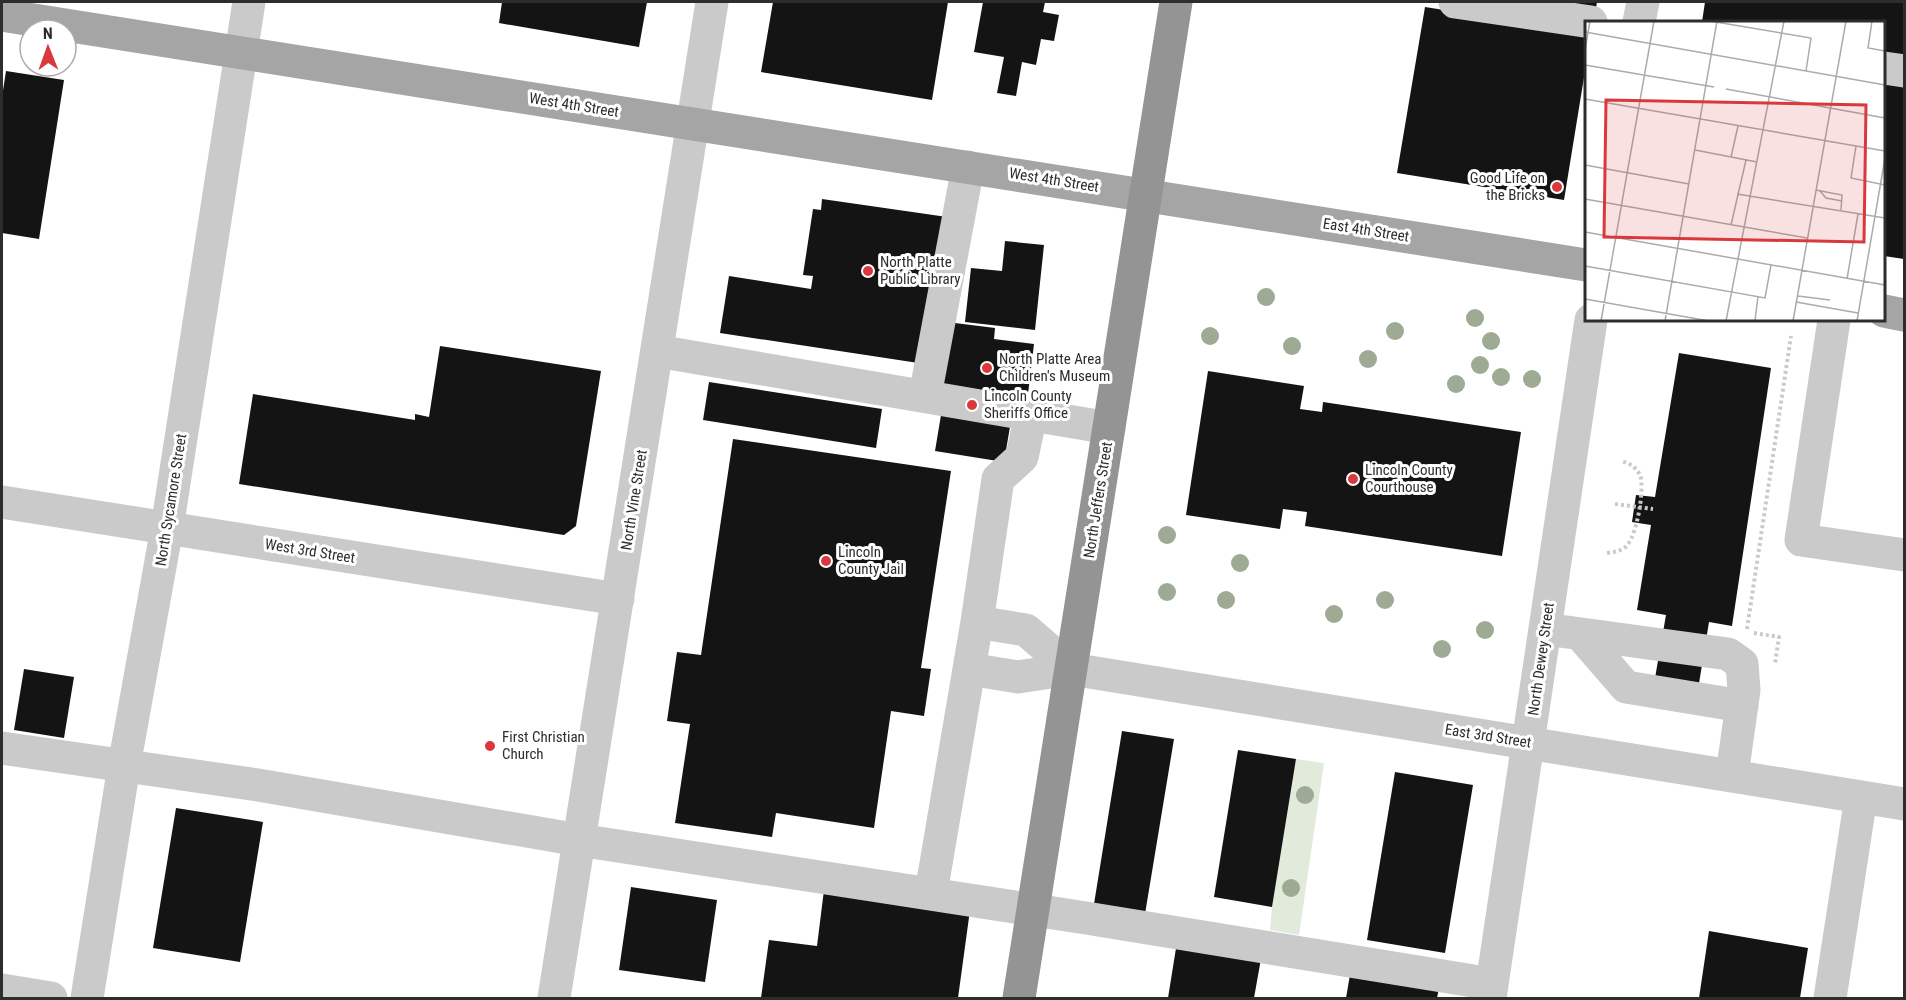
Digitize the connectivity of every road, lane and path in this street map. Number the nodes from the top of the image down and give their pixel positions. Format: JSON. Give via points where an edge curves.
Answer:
{"nodes":[{"id":1,"x":249,"y":2,"type":"edge"},
{"id":2,"x":712,"y":2,"type":"edge"},
{"id":3,"x":1176,"y":2,"type":"edge"},
{"id":4,"x":1455,"y":2,"type":"edge"},
{"id":5,"x":1643,"y":2,"type":"edge"},
{"id":6,"x":2,"y":15,"type":"edge"},
{"id":7,"x":1585,"y":21,"type":"edge"},
{"id":8,"x":1639,"y":21,"type":"edge"},
{"id":9,"x":241,"y":52,"type":"junction"},
{"id":10,"x":1885,"y":68,"type":"edge"},
{"id":11,"x":1905,"y":71,"type":"edge"},
{"id":12,"x":694,"y":124,"type":"junction"},
{"id":13,"x":968,"y":167,"type":"junction"},
{"id":14,"x":1146,"y":194,"type":"junction"},
{"id":15,"x":1585,"y":265,"type":"edge"},
{"id":16,"x":1885,"y":311,"type":"edge"},
{"id":17,"x":1905,"y":315,"type":"edge"},
{"id":18,"x":1591,"y":321,"type":"edge"},
{"id":19,"x":1834,"y":321,"type":"edge"},
{"id":20,"x":657,"y":351,"type":"junction"},
{"id":21,"x":925,"y":396,"type":"junction"},
{"id":22,"x":1031,"y":414,"type":"junction"},
{"id":23,"x":1109,"y":428,"type":"junction"},
{"id":24,"x":1622,"y":461,"type":"dead end"},
{"id":25,"x":2,"y":502,"type":"edge"},
{"id":26,"x":1615,"y":504,"type":"dead end"},
{"id":27,"x":1639,"y":507,"type":"junction"},
{"id":28,"x":1653,"y":509,"type":"dead end"},
{"id":29,"x":167,"y":528,"type":"junction"},
{"id":30,"x":1607,"y":553,"type":"dead end"},
{"id":31,"x":1905,"y":555,"type":"edge"},
{"id":32,"x":618,"y":599,"type":"junction"},
{"id":33,"x":976,"y":622,"type":"junction"},
{"id":34,"x":1545,"y":629,"type":"junction"},
{"id":35,"x":1580,"y":634,"type":"junction"},
{"id":36,"x":969,"y":669,"type":"junction"},
{"id":37,"x":1071,"y":669,"type":"junction"},
{"id":38,"x":1742,"y":706,"type":"junction"},
{"id":39,"x":1528,"y":742,"type":"junction"},
{"id":40,"x":2,"y":748,"type":"edge"},
{"id":41,"x":124,"y":766,"type":"junction"},
{"id":42,"x":1732,"y":776,"type":"junction"},
{"id":43,"x":1861,"y":797,"type":"junction"},
{"id":44,"x":1905,"y":804,"type":"edge"},
{"id":45,"x":579,"y":840,"type":"junction"},
{"id":46,"x":931,"y":893,"type":"junction"},
{"id":47,"x":1033,"y":909,"type":"junction"},
{"id":48,"x":2,"y":990,"type":"edge"},
{"id":49,"x":1491,"y":991,"type":"edge"},
{"id":50,"x":51,"y":999,"type":"edge"},
{"id":51,"x":87,"y":999,"type":"edge"},
{"id":52,"x":554,"y":999,"type":"edge"},
{"id":53,"x":1019,"y":999,"type":"edge"},
{"id":54,"x":1830,"y":999,"type":"edge"}],
"edges":[{"from":1,"to":9,"type":"street","name":"North Sycamore Street"},
{"from":2,"to":12,"type":"street","name":"North Vine Street"},
{"from":3,"to":14,"type":"highway","name":"North Jeffers Street"},
{"from":4,"to":7,"type":"street"},
{"from":5,"to":8,"type":"street"},
{"from":6,"to":9,"type":"main road","name":"West 4th Street"},
{"from":9,"to":12,"type":"main road","name":"West 4th Street"},
{"from":9,"to":29,"type":"street","name":"North Sycamore Street"},
{"from":10,"to":11,"type":"street"},
{"from":12,"to":13,"type":"main road","name":"West 4th Street"},
{"from":12,"to":20,"type":"street","name":"North Vine Street"},
{"from":13,"to":14,"type":"main road","name":"West 4th Street"},
{"from":13,"to":21,"type":"street"},
{"from":14,"to":15,"type":"main road","name":"East 4th Street"},
{"from":14,"to":23,"type":"highway","name":"North Jeffers Street"},
{"from":16,"to":17,"type":"main road"},
{"from":18,"to":34,"type":"street","name":"North Dewey Street"},
{"from":19,"to":31,"type":"street","via":[[1801,540]]},
{"from":20,"to":21,"type":"street"},
{"from":20,"to":32,"type":"street","name":"North Vine Street"},
{"from":21,"to":22,"type":"street"},
{"from":22,"to":23,"type":"street"},
{"from":22,"to":33,"type":"street","via":[[1022,457],[998,479]]},
{"from":23,"to":37,"type":"highway","name":"North Jeffers Street"},
{"from":24,"to":27,"type":"path","via":[[1640,475]]},
{"from":25,"to":29,"type":"street","name":"West 3rd Street"},
{"from":26,"to":27,"type":"path"},
{"from":27,"to":28,"type":"path"},
{"from":27,"to":30,"type":"path","via":[[1627,545]]},
{"from":29,"to":32,"type":"street","name":"West 3rd Street"},
{"from":29,"to":41,"type":"street","name":"North Sycamore Street"},
{"from":32,"to":45,"type":"street","name":"North Vine Street"},
{"from":33,"to":36,"type":"street"},
{"from":33,"to":37,"type":"street","via":[[1026,630]]},
{"from":34,"to":35,"type":"street"},
{"from":34,"to":39,"type":"street","name":"North Dewey Street"},
{"from":35,"to":38,"type":"street","via":[[1626,687]]},
{"from":35,"to":38,"type":"street","via":[[1728,654],[1742,664]]},
{"from":36,"to":37,"type":"street","via":[[1018,677]]},
{"from":36,"to":46,"type":"street"},
{"from":37,"to":39,"type":"street","name":"East 3rd Street"},
{"from":37,"to":47,"type":"highway","name":"North Jeffers Street"},
{"from":38,"to":42,"type":"street"},
{"from":39,"to":42,"type":"street","name":"East 3rd Street"},
{"from":39,"to":49,"type":"street","name":"North Dewey Street"},
{"from":40,"to":41,"type":"street"},
{"from":41,"to":45,"type":"street"},
{"from":41,"to":51,"type":"street","name":"North Sycamore Street"},
{"from":42,"to":43,"type":"street","name":"East 3rd Street"},
{"from":43,"to":44,"type":"street","name":"East 3rd Street"},
{"from":43,"to":54,"type":"street"},
{"from":45,"to":46,"type":"street"},
{"from":45,"to":52,"type":"street","name":"North Vine Street"},
{"from":46,"to":47,"type":"street"},
{"from":47,"to":49,"type":"street"},
{"from":47,"to":53,"type":"highway","name":"North Jeffers Street"},
{"from":48,"to":50,"type":"street"}]}
